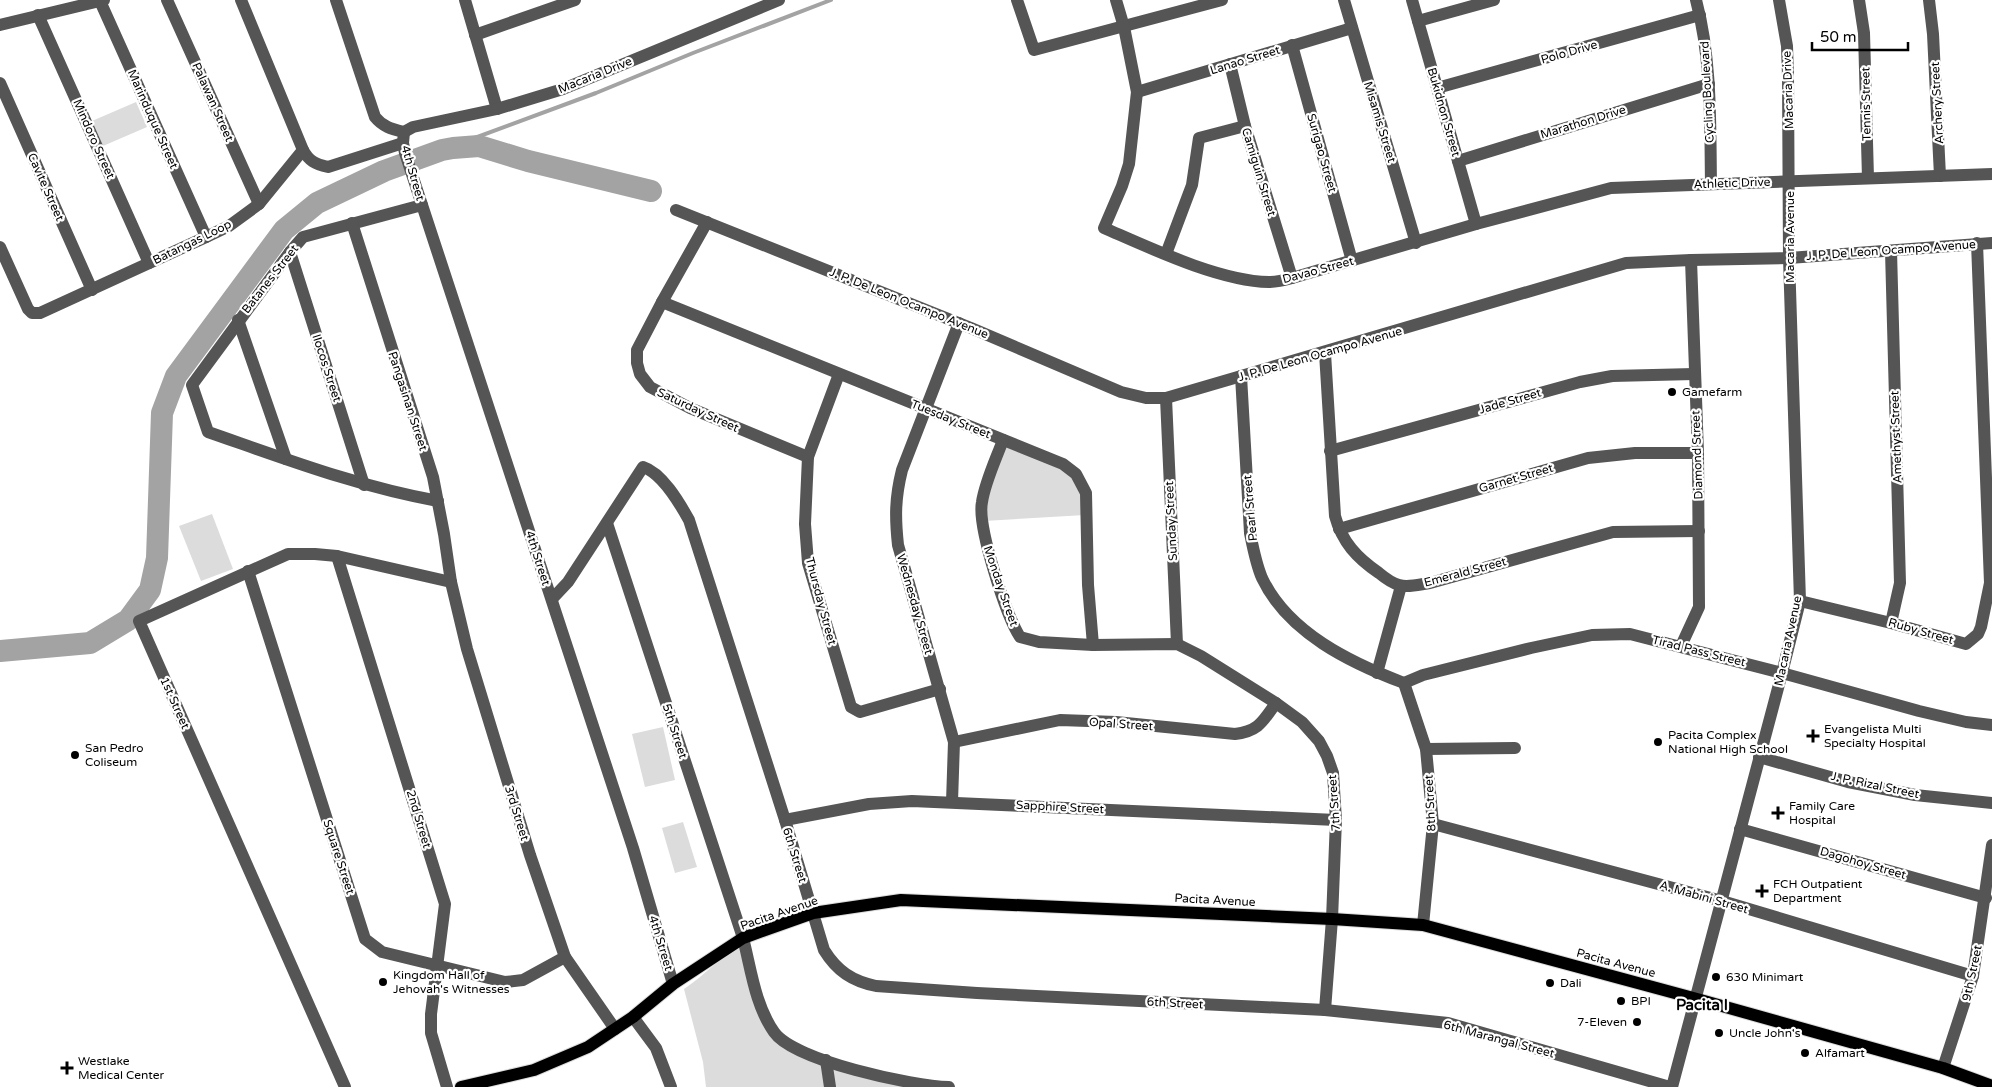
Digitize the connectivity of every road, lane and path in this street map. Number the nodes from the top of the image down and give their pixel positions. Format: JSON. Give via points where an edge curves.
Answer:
{"nodes":[{"id":1,"x":102,"y":0,"type":"edge"},
{"id":2,"x":167,"y":0,"type":"edge"},
{"id":3,"x":241,"y":0,"type":"edge"},
{"id":4,"x":336,"y":0,"type":"edge"},
{"id":5,"x":465,"y":0,"type":"edge"},
{"id":6,"x":575,"y":0,"type":"edge"},
{"id":7,"x":779,"y":0,"type":"edge"},
{"id":8,"x":1017,"y":0,"type":"edge"},
{"id":9,"x":1116,"y":0,"type":"edge"},
{"id":10,"x":1222,"y":0,"type":"edge"},
{"id":11,"x":1344,"y":0,"type":"edge"},
{"id":12,"x":1412,"y":0,"type":"edge"},
{"id":13,"x":1494,"y":0,"type":"edge"},
{"id":14,"x":1696,"y":0,"type":"edge"},
{"id":15,"x":1779,"y":0,"type":"edge"},
{"id":16,"x":1859,"y":0,"type":"edge"},
{"id":17,"x":1929,"y":0,"type":"edge"},
{"id":18,"x":750,"y":6,"type":"edge"},
{"id":19,"x":38,"y":15,"type":"junction"},
{"id":20,"x":1700,"y":15,"type":"junction"},
{"id":21,"x":1418,"y":21,"type":"junction"},
{"id":22,"x":0,"y":25,"type":"edge"},
{"id":23,"x":1124,"y":27,"type":"junction"},
{"id":24,"x":1352,"y":28,"type":"junction"},
{"id":25,"x":475,"y":35,"type":"junction"},
{"id":26,"x":1292,"y":46,"type":"junction"},
{"id":27,"x":1230,"y":64,"type":"junction"},
{"id":28,"x":0,"y":83,"type":"edge"},
{"id":29,"x":1708,"y":84,"type":"junction"},
{"id":30,"x":1437,"y":88,"type":"junction"},
{"id":31,"x":1137,"y":92,"type":"junction"},
{"id":32,"x":497,"y":109,"type":"junction"},
{"id":33,"x":1245,"y":126,"type":"junction"},
{"id":34,"x":404,"y":142,"type":"junction"},
{"id":35,"x":303,"y":150,"type":"junction"},
{"id":36,"x":1458,"y":160,"type":"junction"},
{"id":37,"x":1992,"y":174,"type":"edge"},
{"id":38,"x":1940,"y":176,"type":"junction"},
{"id":39,"x":1868,"y":178,"type":"junction"},
{"id":40,"x":1790,"y":181,"type":"junction"},
{"id":41,"x":1711,"y":184,"type":"junction"},
{"id":42,"x":421,"y":201,"type":"junction"},
{"id":43,"x":259,"y":204,"type":"junction"},
{"id":44,"x":676,"y":210,"type":"dead end"},
{"id":45,"x":707,"y":222,"type":"junction"},
{"id":46,"x":352,"y":223,"type":"junction"},
{"id":47,"x":1476,"y":224,"type":"junction"},
{"id":48,"x":206,"y":237,"type":"junction"},
{"id":49,"x":1992,"y":242,"type":"edge"},
{"id":50,"x":1416,"y":243,"type":"junction"},
{"id":51,"x":1977,"y":243,"type":"junction"},
{"id":52,"x":0,"y":247,"type":"edge"},
{"id":53,"x":1891,"y":251,"type":"junction"},
{"id":54,"x":290,"y":252,"type":"junction"},
{"id":55,"x":1166,"y":254,"type":"junction"},
{"id":56,"x":1789,"y":258,"type":"junction"},
{"id":57,"x":1691,"y":260,"type":"junction"},
{"id":58,"x":1352,"y":261,"type":"junction"},
{"id":59,"x":149,"y":263,"type":"junction"},
{"id":60,"x":1292,"y":278,"type":"junction"},
{"id":61,"x":92,"y":290,"type":"junction"},
{"id":62,"x":662,"y":302,"type":"junction"},
{"id":63,"x":238,"y":320,"type":"junction"},
{"id":64,"x":959,"y":323,"type":"junction"},
{"id":65,"x":1324,"y":353,"type":"junction"},
{"id":66,"x":839,"y":374,"type":"junction"},
{"id":67,"x":1694,"y":374,"type":"junction"},
{"id":68,"x":1241,"y":376,"type":"junction"},
{"id":69,"x":1166,"y":398,"type":"junction"},
{"id":70,"x":926,"y":409,"type":"junction"},
{"id":71,"x":1003,"y":440,"type":"junction"},
{"id":72,"x":1330,"y":452,"type":"junction"},
{"id":73,"x":1698,"y":453,"type":"junction"},
{"id":74,"x":808,"y":457,"type":"junction"},
{"id":75,"x":286,"y":459,"type":"junction"},
{"id":76,"x":364,"y":485,"type":"junction"},
{"id":77,"x":1989,"y":486,"type":"edge"},
{"id":78,"x":438,"y":501,"type":"junction"},
{"id":79,"x":607,"y":523,"type":"junction"},
{"id":80,"x":1339,"y":529,"type":"junction"},
{"id":81,"x":1699,"y":531,"type":"junction"},
{"id":82,"x":337,"y":556,"type":"junction"},
{"id":83,"x":248,"y":571,"type":"junction"},
{"id":84,"x":451,"y":582,"type":"junction"},
{"id":85,"x":1401,"y":586,"type":"junction"},
{"id":86,"x":552,"y":599,"type":"junction"},
{"id":87,"x":1800,"y":601,"type":"junction"},
{"id":88,"x":1892,"y":623,"type":"junction"},
{"id":89,"x":1177,"y":644,"type":"junction"},
{"id":90,"x":1093,"y":645,"type":"junction"},
{"id":91,"x":1681,"y":646,"type":"junction"},
{"id":92,"x":1377,"y":673,"type":"junction"},
{"id":93,"x":1782,"y":673,"type":"junction"},
{"id":94,"x":1404,"y":683,"type":"junction"},
{"id":95,"x":940,"y":689,"type":"junction"},
{"id":96,"x":1276,"y":703,"type":"junction"},
{"id":97,"x":1992,"y":725,"type":"edge"},
{"id":98,"x":954,"y":742,"type":"junction"},
{"id":99,"x":1514,"y":748,"type":"dead end"},
{"id":100,"x":1426,"y":749,"type":"junction"},
{"id":101,"x":1760,"y":756,"type":"junction"},
{"id":102,"x":952,"y":802,"type":"junction"},
{"id":103,"x":1992,"y":803,"type":"edge"},
{"id":104,"x":785,"y":820,"type":"junction"},
{"id":105,"x":1336,"y":820,"type":"junction"},
{"id":106,"x":1433,"y":824,"type":"junction"},
{"id":107,"x":1740,"y":829,"type":"junction"},
{"id":108,"x":1992,"y":845,"type":"edge"},
{"id":109,"x":1986,"y":898,"type":"junction"},
{"id":110,"x":1722,"y":901,"type":"junction"},
{"id":111,"x":812,"y":913,"type":"junction"},
{"id":112,"x":1332,"y":919,"type":"junction"},
{"id":113,"x":1424,"y":925,"type":"junction"},
{"id":114,"x":743,"y":938,"type":"junction"},
{"id":115,"x":565,"y":957,"type":"junction"},
{"id":116,"x":437,"y":967,"type":"junction"},
{"id":117,"x":1973,"y":976,"type":"junction"},
{"id":118,"x":673,"y":984,"type":"junction"},
{"id":119,"x":1696,"y":999,"type":"junction"},
{"id":120,"x":1325,"y":1010,"type":"junction"},
{"id":121,"x":633,"y":1017,"type":"junction"},
{"id":122,"x":616,"y":1029,"type":"junction"},
{"id":123,"x":826,"y":1060,"type":"junction"},
{"id":124,"x":1943,"y":1068,"type":"junction"},
{"id":125,"x":1992,"y":1086,"type":"edge"},
{"id":126,"x":345,"y":1087,"type":"edge"},
{"id":127,"x":447,"y":1087,"type":"edge"},
{"id":128,"x":461,"y":1087,"type":"edge"},
{"id":129,"x":672,"y":1087,"type":"edge"},
{"id":130,"x":830,"y":1087,"type":"edge"},
{"id":131,"x":941,"y":1087,"type":"edge"},
{"id":132,"x":949,"y":1087,"type":"edge"},
{"id":133,"x":1671,"y":1087,"type":"edge"}],
"edges":[{"from":1,"to":19,"type":"street"},
{"from":1,"to":48,"type":"street","name":"Marinduque Street"},
{"from":2,"to":43,"type":"street","name":"Palawan Street"},
{"from":3,"to":35,"type":"street"},
{"from":4,"to":34,"type":"street","via":[[375,117]]},
{"from":5,"to":25,"type":"street"},
{"from":6,"to":25,"type":"street"},
{"from":7,"to":18,"type":"street","name":"Macaria Drive"},
{"from":8,"to":23,"type":"street","via":[[1034,50]]},
{"from":9,"to":23,"type":"street"},
{"from":10,"to":23,"type":"street"},
{"from":11,"to":24,"type":"street","name":"Misamis Street"},
{"from":12,"to":21,"type":"street","name":"Bukidnon Street"},
{"from":13,"to":21,"type":"street"},
{"from":14,"to":20,"type":"street","name":"Cycling Boulevard"},
{"from":15,"to":40,"type":"street","name":"Macaria Drive","via":[[1787,46]]},
{"from":16,"to":39,"type":"street","name":"Tennis Street","via":[[1864,33]]},
{"from":17,"to":38,"type":"street","name":"Archery Street"},
{"from":18,"to":32,"type":"street","name":"Macaria Drive","via":[[563,89]]},
{"from":19,"to":22,"type":"street"},
{"from":19,"to":59,"type":"street","name":"Mindoro Street"},
{"from":20,"to":29,"type":"street","name":"Cycling Boulevard"},
{"from":20,"to":30,"type":"street","name":"Polo Drive"},
{"from":21,"to":30,"type":"street","name":"Bukidnon Street"},
{"from":23,"to":31,"type":"street"},
{"from":24,"to":26,"type":"street","name":"Lanao Street"},
{"from":24,"to":50,"type":"street","name":"Misamis Street"},
{"from":25,"to":32,"type":"street"},
{"from":26,"to":27,"type":"street","name":"Lanao Street"},
{"from":26,"to":58,"type":"street","name":"Surigao Street"},
{"from":27,"to":31,"type":"street","name":"Lanao Street"},
{"from":27,"to":33,"type":"street","name":"Camiguin Street"},
{"from":28,"to":61,"type":"street","name":"Cavite Street"},
{"from":29,"to":36,"type":"street","name":"Marathon Drive"},
{"from":29,"to":41,"type":"street","name":"Cycling Boulevard"},
{"from":30,"to":36,"type":"street","name":"Bukidnon Street"},
{"from":31,"to":55,"type":"street","name":"Davao Street","via":[[1129,164],[1104,228]]},
{"from":32,"to":34,"type":"street","name":"Macaria Drive","via":[[412,126]]},
{"from":33,"to":55,"type":"street","via":[[1199,138],[1192,185]]},
{"from":33,"to":60,"type":"street","name":"Camiguin Street"},
{"from":34,"to":35,"type":"street","name":"Macaria Drive","via":[[328,167],[308,159]]},
{"from":34,"to":42,"type":"street","name":"4th Street"},
{"from":35,"to":43,"type":"street","name":"Batangas Loop"},
{"from":36,"to":47,"type":"street","name":"Bukidnon Street"},
{"from":37,"to":38,"type":"street","name":"Athletic Drive"},
{"from":38,"to":39,"type":"street","name":"Athletic Drive"},
{"from":39,"to":40,"type":"street","name":"Athletic Drive"},
{"from":40,"to":41,"type":"street","name":"Athletic Drive"},
{"from":40,"to":56,"type":"street","name":"Macaria Avenue"},
{"from":41,"to":47,"type":"street","name":"Athletic Drive","via":[[1611,188]]},
{"from":42,"to":46,"type":"street","name":"Batanes Street"},
{"from":42,"to":86,"type":"street","name":"4th Street"},
{"from":43,"to":48,"type":"street","name":"Batangas Loop","via":[[229,226]]},
{"from":44,"to":45,"type":"street","name":"J. P. De Leon Ocampo Avenue"},
{"from":45,"to":62,"type":"street","name":"Saturday Street"},
{"from":45,"to":64,"type":"street","name":"J. P. De Leon Ocampo Avenue"},
{"from":46,"to":54,"type":"street","name":"Batanes Street","via":[[304,237]]},
{"from":46,"to":78,"type":"street","name":"Pangasinan Street"},
{"from":47,"to":50,"type":"street","name":"Davao Street"},
{"from":48,"to":59,"type":"street","name":"Batangas Loop"},
{"from":49,"to":51,"type":"street","name":"J. P. De Leon Ocampo Avenue"},
{"from":50,"to":58,"type":"street","name":"Davao Street"},
{"from":51,"to":53,"type":"street","name":"J. P. De Leon Ocampo Avenue"},
{"from":51,"to":77,"type":"street","name":"Ruby Street"},
{"from":52,"to":61,"type":"street","name":"Batangas Loop","via":[[32,313],[40,313]]},
{"from":53,"to":56,"type":"street","name":"J. P. De Leon Ocampo Avenue"},
{"from":53,"to":88,"type":"street","name":"Amethyst Street","via":[[1900,583]]},
{"from":54,"to":63,"type":"street","name":"Batanes Street"},
{"from":54,"to":76,"type":"street","name":"Ilocos Street"},
{"from":55,"to":60,"type":"street","name":"Davao Street","via":[[1242,278],[1270,282]]},
{"from":56,"to":57,"type":"street","name":"J. P. De Leon Ocampo Avenue"},
{"from":56,"to":87,"type":"street","name":"Macaria Avenue"},
{"from":57,"to":65,"type":"street","name":"J. P. De Leon Ocampo Avenue","via":[[1626,263]]},
{"from":57,"to":67,"type":"street","name":"Diamond Street"},
{"from":58,"to":60,"type":"street","name":"Davao Street"},
{"from":59,"to":61,"type":"street","name":"Batangas Loop"},
{"from":62,"to":66,"type":"street","name":"Tuesday Street"},
{"from":62,"to":74,"type":"street","name":"Saturday Street","via":[[637,350],[640,374],[650,387],[690,408]]},
{"from":63,"to":75,"type":"street"},
{"from":63,"to":75,"type":"street","name":"Batanes Street","via":[[192,384],[208,432]]},
{"from":64,"to":69,"type":"street","name":"J. P. De Leon Ocampo Avenue","via":[[1120,392],[1146,398]]},
{"from":64,"to":70,"type":"street","name":"Wednesday Street"},
{"from":65,"to":68,"type":"street","name":"J. P. De Leon Ocampo Avenue"},
{"from":65,"to":72,"type":"street"},
{"from":66,"to":70,"type":"street","name":"Tuesday Street"},
{"from":66,"to":74,"type":"street","name":"Thursday Street"},
{"from":67,"to":72,"type":"street","name":"Jade Street","via":[[1612,376],[1580,382]]},
{"from":67,"to":73,"type":"street","name":"Diamond Street"},
{"from":68,"to":69,"type":"street","name":"J. P. De Leon Ocampo Avenue"},
{"from":68,"to":92,"type":"street","name":"Pearl Street","via":[[1250,533],[1262,578],[1277,603],[1296,622],[1332,650]]},
{"from":69,"to":89,"type":"street","name":"Sunday Street"},
{"from":70,"to":71,"type":"street","name":"Tuesday Street"},
{"from":70,"to":95,"type":"street","name":"Wednesday Street","via":[[902,470],[894,515],[898,545]]},
{"from":71,"to":90,"type":"street","name":"Tuesday Street","via":[[1063,464],[1076,474],[1086,494]]},
{"from":71,"to":90,"type":"street","name":"Monday Street","via":[[981,502],[982,524],[1014,628],[1020,637],[1040,642]]},
{"from":72,"to":80,"type":"street"},
{"from":73,"to":80,"type":"street","name":"Garnet Street","via":[[1634,452],[1588,458]]},
{"from":73,"to":81,"type":"street","name":"Diamond Street"},
{"from":74,"to":95,"type":"street","name":"Thursday Street","via":[[805,524],[808,564],[850,708],[860,712]]},
{"from":75,"to":76,"type":"street"},
{"from":76,"to":78,"type":"street"},
{"from":77,"to":88,"type":"street","name":"Ruby Street","via":[[1990,583],[1978,634],[1966,644]]},
{"from":78,"to":84,"type":"street","name":"Pangasinan Street"},
{"from":79,"to":86,"type":"street","name":"6th Street","via":[[568,582]]},
{"from":79,"to":104,"type":"street","name":"6th Street","via":[[643,467],[652,470],[679,501],[689,520]]},
{"from":79,"to":114,"type":"street","name":"5th Street"},
{"from":80,"to":85,"type":"street","via":[[1360,560]]},
{"from":81,"to":85,"type":"street","name":"Emerald Street","via":[[1613,532],[1430,583]]},
{"from":81,"to":91,"type":"street","name":"Diamond Street","via":[[1698,607]]},
{"from":82,"to":83,"type":"street","name":"1st Street","via":[[288,554]]},
{"from":82,"to":84,"type":"street","name":"1st Street"},
{"from":82,"to":116,"type":"street","name":"2nd Street","via":[[445,904]]},
{"from":83,"to":116,"type":"street","name":"Square Street","via":[[365,939],[382,952]]},
{"from":83,"to":126,"type":"street","name":"1st Street","via":[[139,621]]},
{"from":84,"to":115,"type":"street","name":"3rd Street","via":[[467,649]]},
{"from":85,"to":92,"type":"street"},
{"from":86,"to":118,"type":"street","name":"4th Street"},
{"from":87,"to":88,"type":"street","name":"Ruby Street"},
{"from":87,"to":93,"type":"street","name":"Macaria Avenue"},
{"from":89,"to":90,"type":"street","name":"Monday Street"},
{"from":89,"to":96,"type":"street","name":"7th Street"},
{"from":91,"to":93,"type":"street","name":"Tirad Pass Street"},
{"from":91,"to":94,"type":"street","name":"Tirad Pass Street","via":[[1630,634],[1592,635],[1432,673]]},
{"from":92,"to":94,"type":"street","name":"Pearl Street"},
{"from":93,"to":97,"type":"street","name":"Tirad Pass Street","via":[[1919,712]]},
{"from":93,"to":101,"type":"street","name":"Macaria Avenue"},
{"from":94,"to":100,"type":"street","name":"8th Street"},
{"from":95,"to":98,"type":"street","name":"Wednesday Street"},
{"from":96,"to":98,"type":"street","name":"Opal Street","via":[[1260,726],[1249,733],[1060,720]]},
{"from":96,"to":105,"type":"street","name":"7th Street","via":[[1302,722],[1327,756],[1333,773]]},
{"from":98,"to":102,"type":"street","name":"Wednesday Street"},
{"from":99,"to":100,"type":"street"},
{"from":100,"to":106,"type":"street","name":"8th Street"},
{"from":101,"to":103,"type":"street","name":"J. P. Rizal Street","via":[[1848,782],[1915,795]]},
{"from":101,"to":107,"type":"street","name":"Macaria Avenue"},
{"from":102,"to":104,"type":"street","name":"Sapphire Street","via":[[869,804]]},
{"from":102,"to":105,"type":"street","name":"Sapphire Street"},
{"from":104,"to":111,"type":"street","name":"6th Street"},
{"from":105,"to":112,"type":"street","name":"7th Street"},
{"from":106,"to":110,"type":"street","name":"A. Mabini Street"},
{"from":106,"to":113,"type":"street","name":"8th Street"},
{"from":107,"to":109,"type":"street","name":"Dagohoy Street"},
{"from":107,"to":110,"type":"street","name":"Macaria Avenue"},
{"from":108,"to":109,"type":"street","name":"9th Street"},
{"from":109,"to":117,"type":"street","name":"9th Street"},
{"from":110,"to":117,"type":"street","name":"A. Mabini Street"},
{"from":110,"to":119,"type":"street","name":"Macaria Avenue"},
{"from":111,"to":112,"type":"main road","name":"Pacita Avenue","via":[[901,900]]},
{"from":111,"to":114,"type":"main road","name":"Pacita Avenue"},
{"from":111,"to":120,"type":"street","name":"6th Street","via":[[824,950],[832,962],[843,973],[876,986]]},
{"from":112,"to":113,"type":"main road","name":"Pacita Avenue"},
{"from":112,"to":120,"type":"street","name":"7th Street"},
{"from":113,"to":119,"type":"main road","name":"Pacita Avenue"},
{"from":114,"to":118,"type":"main road","name":"Pacita Avenue"},
{"from":114,"to":123,"type":"street","name":"5th Street","via":[[759,1000],[775,1034],[797,1049]]},
{"from":115,"to":116,"type":"street","name":"Square Street","via":[[523,980],[505,982]]},
{"from":115,"to":122,"type":"street","name":"3rd Street"},
{"from":116,"to":127,"type":"street","name":"2nd Street","via":[[431,1033]]},
{"from":117,"to":124,"type":"street","name":"9th Street"},
{"from":118,"to":121,"type":"main road","name":"Pacita Avenue"},
{"from":119,"to":124,"type":"main road","name":"Pacita Avenue"},
{"from":119,"to":133,"type":"street","name":"Macaria Avenue"},
{"from":120,"to":133,"type":"street","name":"6th Marangal Street","via":[[1448,1024]]},
{"from":121,"to":122,"type":"main road","name":"Pacita Avenue"},
{"from":121,"to":129,"type":"street","via":[[656,1048]]},
{"from":122,"to":128,"type":"main road","name":"Pacita Avenue","via":[[588,1047],[549,1065]]},
{"from":123,"to":130,"type":"street"},
{"from":123,"to":131,"type":"street","name":"5th Street","via":[[893,1079]]},
{"from":124,"to":125,"type":"main road","name":"Pacita Avenue"},
{"from":131,"to":132,"type":"street","name":"5th Street"}]}
